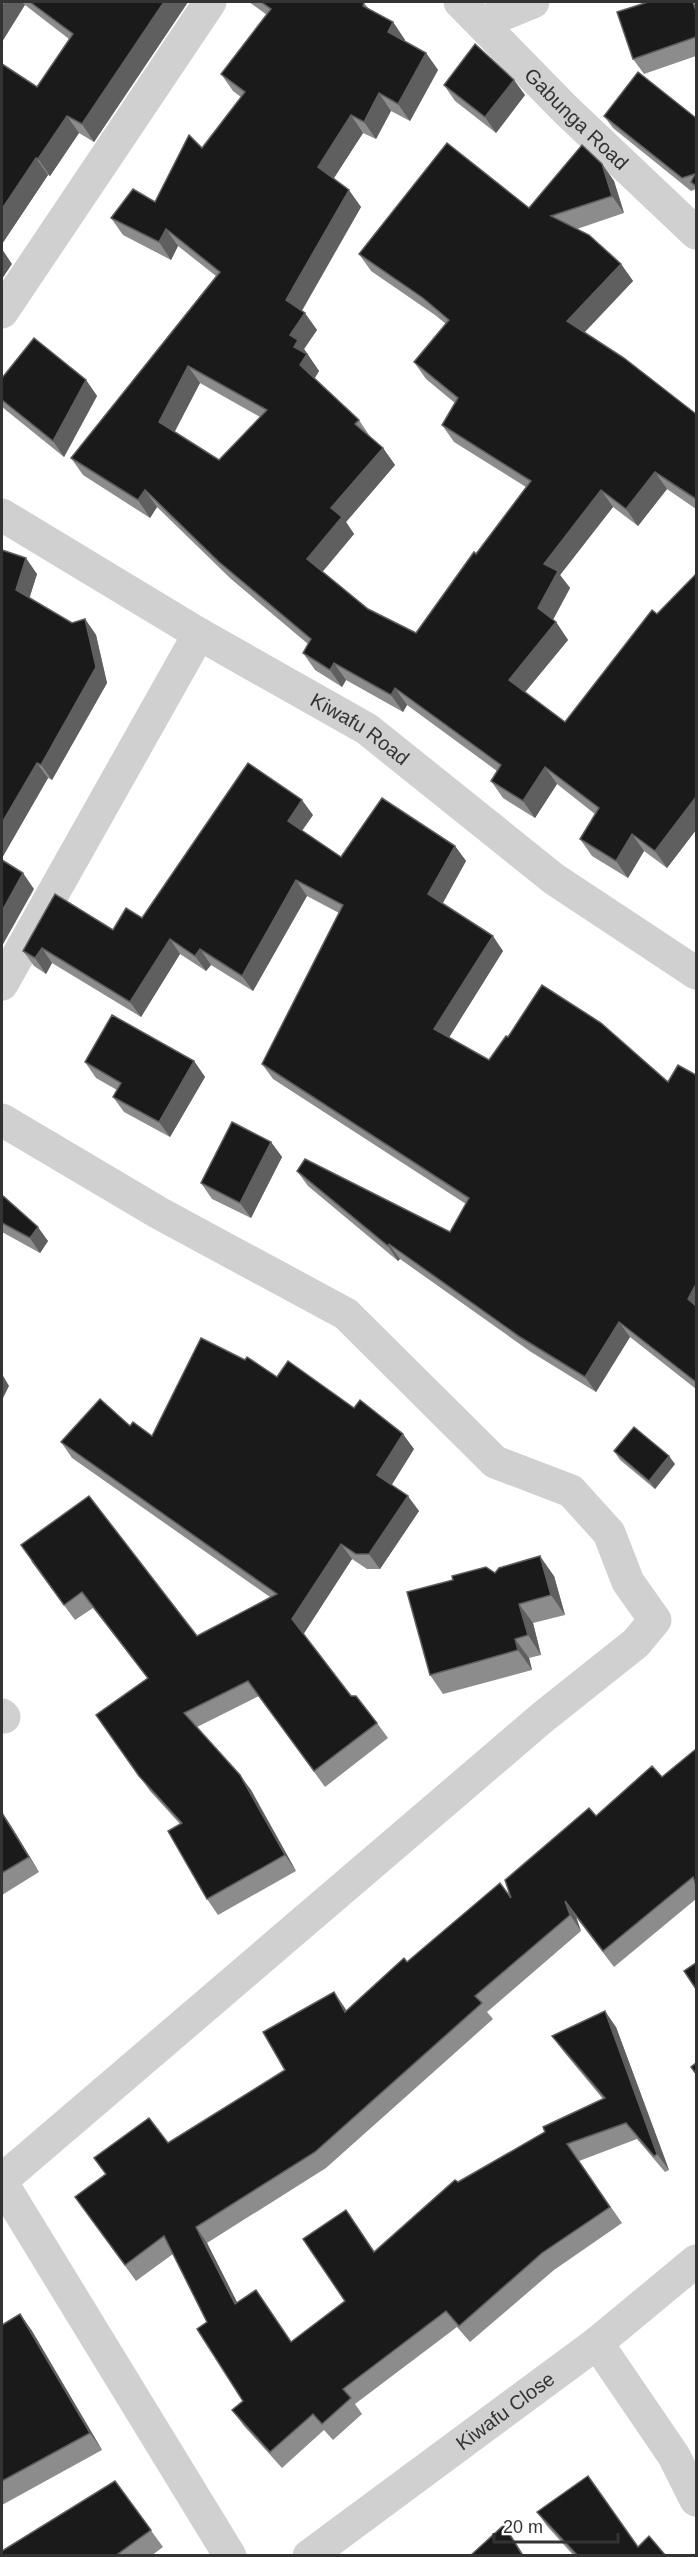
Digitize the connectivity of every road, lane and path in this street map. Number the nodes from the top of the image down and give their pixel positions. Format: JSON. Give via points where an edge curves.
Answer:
{"nodes":[{"id":1,"x":210,"y":2,"type":"edge"},
{"id":2,"x":533,"y":2,"type":"edge"},
{"id":3,"x":470,"y":12,"type":"edge"},
{"id":4,"x":696,"y":233,"type":"edge"},
{"id":5,"x":2,"y":312,"type":"edge"},
{"id":6,"x":2,"y":515,"type":"edge"},
{"id":7,"x":199,"y":634,"type":"junction"},
{"id":8,"x":696,"y":973,"type":"edge"},
{"id":9,"x":2,"y":984,"type":"edge"},
{"id":10,"x":2,"y":1120,"type":"edge"},
{"id":11,"x":2,"y":2181,"type":"edge"},
{"id":12,"x":696,"y":2261,"type":"edge"},
{"id":13,"x":597,"y":2343,"type":"junction"},
{"id":14,"x":696,"y":2500,"type":"edge"},
{"id":15,"x":230,"y":2556,"type":"edge"},
{"id":16,"x":309,"y":2556,"type":"edge"}],
"edges":[{"from":1,"to":5,"type":"street"},
{"from":2,"to":3,"type":"street"},
{"from":3,"to":4,"type":"street","name":"Gabunga Road"},
{"from":6,"to":7,"type":"street","name":"Kiwafu Road"},
{"from":7,"to":8,"type":"street","name":"Kiwafu Road","via":[[367,729],[554,879]]},
{"from":7,"to":9,"type":"street"},
{"from":10,"to":11,"type":"street","via":[[159,1213],[346,1314],[495,1462],[571,1491],[609,1533],[628,1582],[655,1620],[636,1643]]},
{"from":11,"to":15,"type":"street"},
{"from":12,"to":13,"type":"street","name":"Kiwafu Close"},
{"from":13,"to":14,"type":"street","via":[[674,2456]]},
{"from":13,"to":16,"type":"street","name":"Kiwafu Close"}]}
